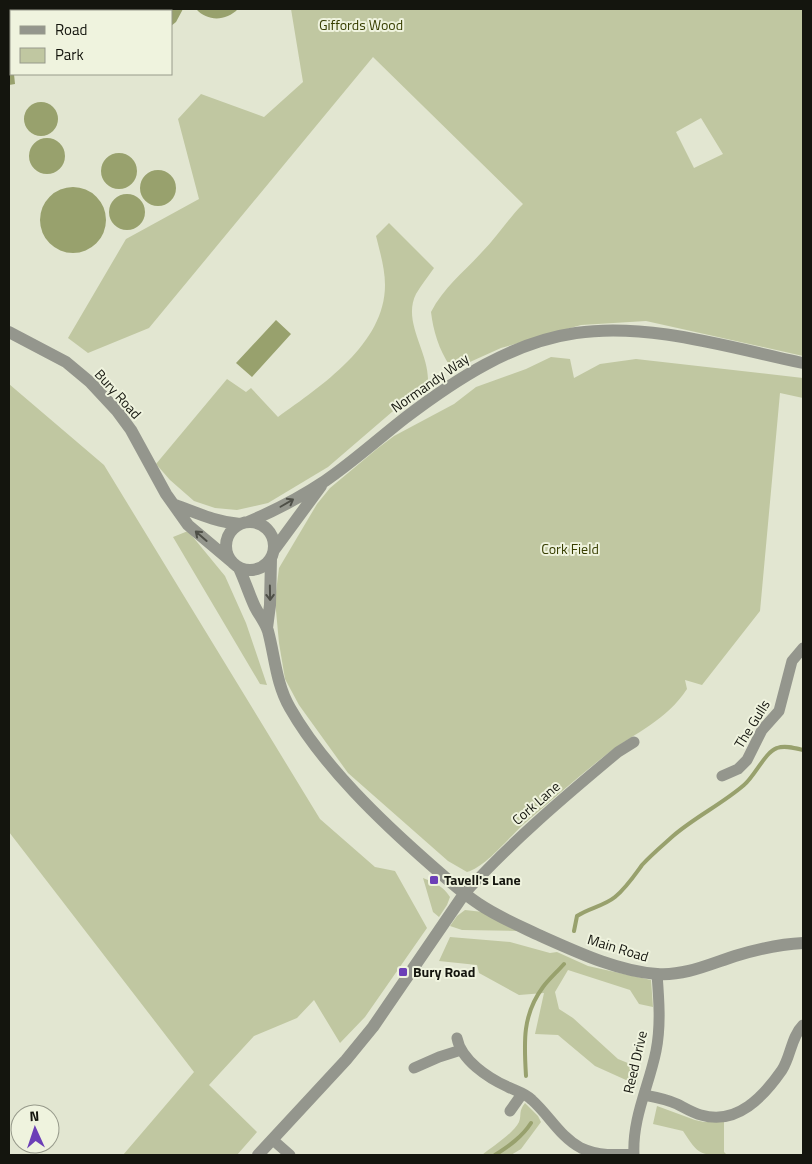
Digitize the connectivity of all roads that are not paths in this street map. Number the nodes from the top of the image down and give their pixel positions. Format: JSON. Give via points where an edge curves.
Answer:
{"nodes":[{"id":1,"x":9,"y":332,"type":"edge"},
{"id":2,"x":803,"y":363,"type":"edge"},
{"id":3,"x":324,"y":482,"type":"junction"},
{"id":4,"x":175,"y":506,"type":"junction"},
{"id":5,"x":244,"y":523,"type":"junction"},
{"id":6,"x":272,"y":554,"type":"junction"},
{"id":7,"x":236,"y":565,"type":"junction"},
{"id":8,"x":267,"y":628,"type":"junction"},
{"id":9,"x":803,"y":648,"type":"edge"},
{"id":10,"x":634,"y":742,"type":"dead end"},
{"id":11,"x":722,"y":776,"type":"dead end"},
{"id":12,"x":464,"y":894,"type":"junction"},
{"id":13,"x":803,"y":942,"type":"edge"},
{"id":14,"x":658,"y":974,"type":"junction"},
{"id":15,"x":803,"y":1025,"type":"edge"},
{"id":16,"x":456,"y":1038,"type":"dead end"},
{"id":17,"x":461,"y":1050,"type":"junction"},
{"id":18,"x":414,"y":1068,"type":"dead end"},
{"id":19,"x":522,"y":1094,"type":"junction"},
{"id":20,"x":644,"y":1095,"type":"junction"},
{"id":21,"x":510,"y":1111,"type":"dead end"},
{"id":22,"x":273,"y":1140,"type":"junction"},
{"id":23,"x":634,"y":1154,"type":"edge"},
{"id":24,"x":258,"y":1155,"type":"edge"},
{"id":25,"x":290,"y":1155,"type":"edge"}],
"edges":[{"from":1,"to":4,"type":"street","name":"Bury Road","via":[[66,362],[90,382],[131,430]]},
{"from":2,"to":3,"type":"street","name":"Normandy Way","via":[[665,334],[618,330],[576,333],[532,343],[482,366],[446,388]]},
{"from":5,"to":3,"type":"street","name":"Normandy Way","one_way":true},
{"from":3,"to":6,"type":"street","name":"Normandy Way"},
{"from":4,"to":5,"type":"street","via":[[222,522]]},
{"from":7,"to":4,"type":"street","name":"Bury Road","one_way":true,"via":[[188,525]]},
{"from":5,"to":6,"type":"street","via":[[257,523],[267,530],[274,541]]},
{"from":5,"to":7,"type":"street","via":[[232,529],[226,542],[226,549]]},
{"from":6,"to":7,"type":"street","via":[[263,566],[255,569]]},
{"from":6,"to":8,"type":"street","one_way":true},
{"from":7,"to":8,"type":"street"},
{"from":8,"to":12,"type":"street","name":"Main Road","via":[[284,697],[318,749],[390,827]]},
{"from":9,"to":11,"type":"street","name":"The Gulls","via":[[792,661],[779,712],[762,730],[747,760],[738,769]]},
{"from":10,"to":12,"type":"street","name":"Cork Lane","via":[[618,752],[523,835]]},
{"from":12,"to":14,"type":"street","name":"Main Road","via":[[492,912],[558,943],[613,965]]},
{"from":12,"to":22,"type":"street","via":[[373,1027]]},
{"from":13,"to":14,"type":"street","name":"Main Road","via":[[756,949],[686,972]]},
{"from":14,"to":20,"type":"street","name":"Reed Drive","via":[[658,1038]]},
{"from":15,"to":20,"type":"street","via":[[782,1069],[762,1095],[740,1112],[728,1116],[703,1116],[669,1101]]},
{"from":16,"to":17,"type":"street"},
{"from":17,"to":18,"type":"street"},
{"from":17,"to":19,"type":"street","via":[[484,1073]]},
{"from":19,"to":21,"type":"street"},
{"from":19,"to":23,"type":"street","via":[[581,1148],[601,1154]]},
{"from":20,"to":23,"type":"street","name":"Reed Drive","via":[[635,1125]]},
{"from":22,"to":24,"type":"street"},
{"from":22,"to":25,"type":"street"}]}
